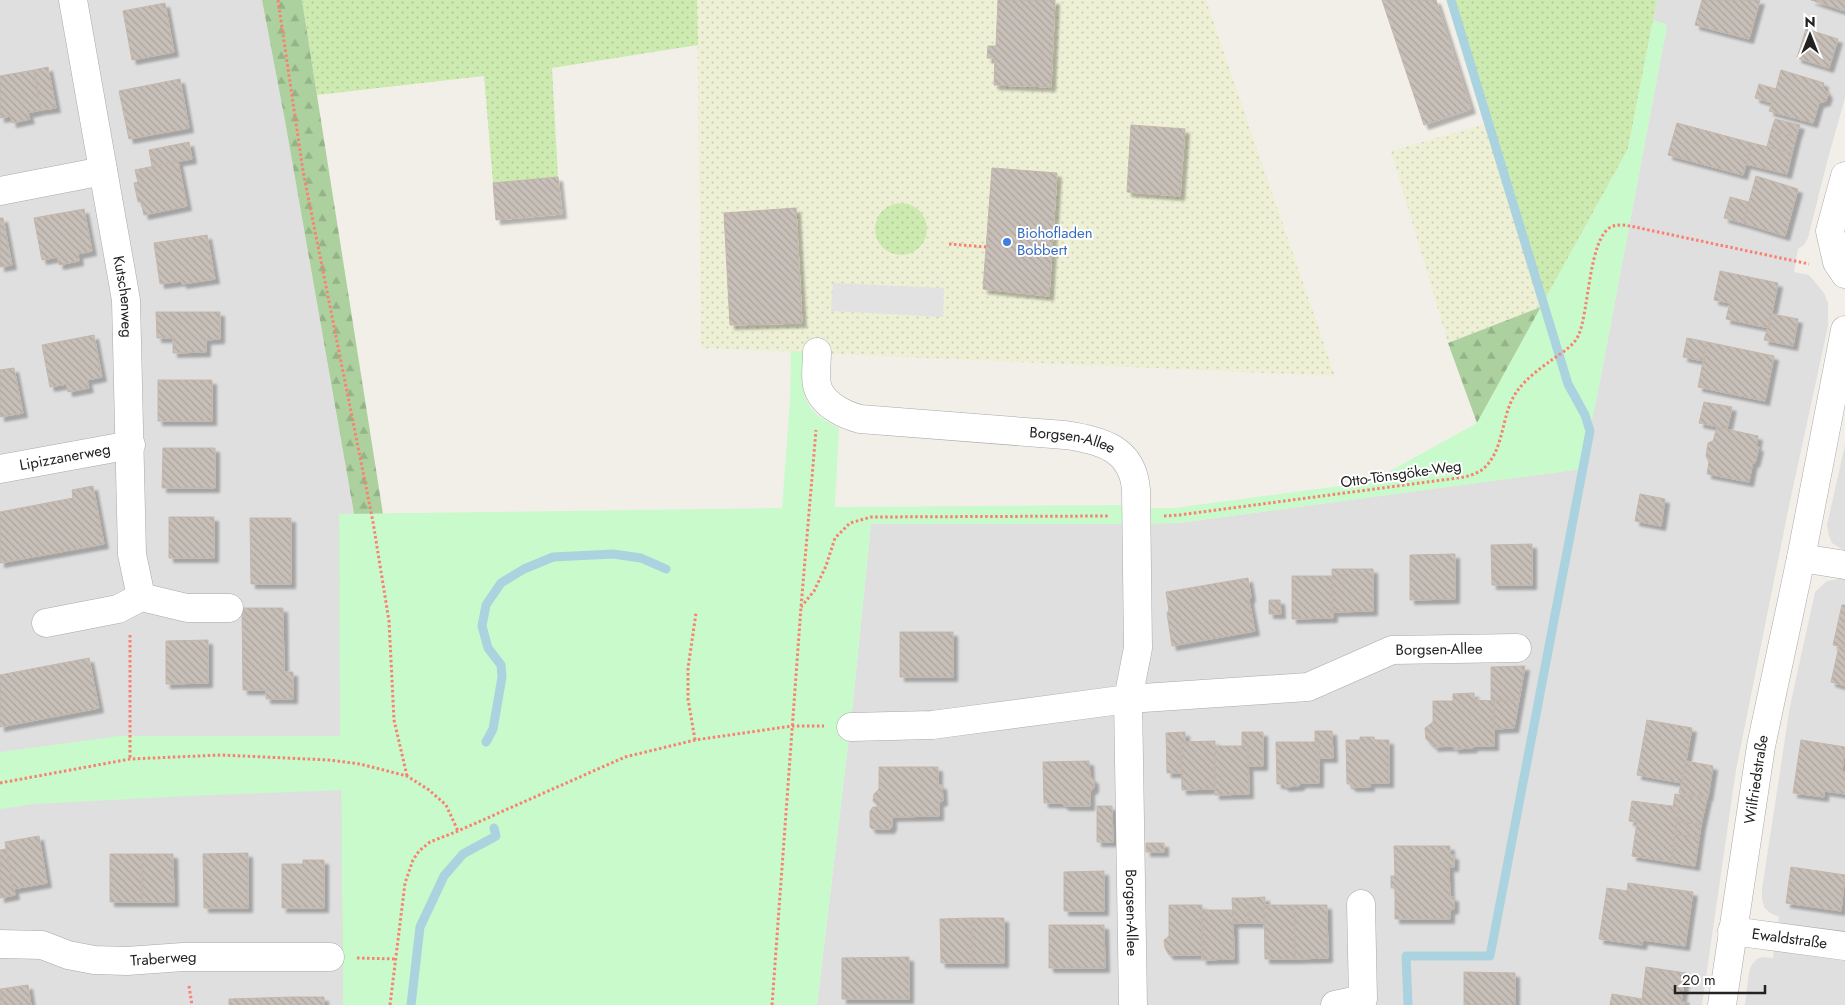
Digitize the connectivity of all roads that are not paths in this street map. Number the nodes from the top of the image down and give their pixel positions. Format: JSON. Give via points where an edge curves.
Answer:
{"nodes":[{"id":1,"x":73,"y":0,"type":"edge"},
{"id":2,"x":103,"y":171,"type":"junction"},
{"id":3,"x":1845,"y":176,"type":"edge"},
{"id":4,"x":0,"y":190,"type":"edge"},
{"id":5,"x":1841,"y":268,"type":"edge"},
{"id":6,"x":1845,"y":330,"type":"edge"},
{"id":7,"x":817,"y":352,"type":"dead end"},
{"id":8,"x":131,"y":445,"type":"junction"},
{"id":9,"x":0,"y":469,"type":"edge"},
{"id":10,"x":1802,"y":558,"type":"junction"},
{"id":11,"x":1845,"y":565,"type":"edge"},
{"id":12,"x":141,"y":597,"type":"junction"},
{"id":13,"x":228,"y":608,"type":"dead end"},
{"id":14,"x":46,"y":623,"type":"dead end"},
{"id":15,"x":1517,"y":648,"type":"dead end"},
{"id":16,"x":1128,"y":700,"type":"junction"},
{"id":17,"x":851,"y":727,"type":"dead end"},
{"id":18,"x":1361,"y":904,"type":"dead end"},
{"id":19,"x":1732,"y":931,"type":"junction"},
{"id":20,"x":0,"y":944,"type":"edge"},
{"id":21,"x":1845,"y":946,"type":"edge"},
{"id":22,"x":330,"y":957,"type":"road end"},
{"id":23,"x":1133,"y":1005,"type":"edge"},
{"id":24,"x":1335,"y":1005,"type":"edge"},
{"id":25,"x":1722,"y":1005,"type":"edge"}],
"edges":[{"from":1,"to":2,"type":"street","name":"Kutschenweg"},
{"from":2,"to":4,"type":"street"},
{"from":2,"to":8,"type":"street","name":"Kutschenweg","via":[[126,300]]},
{"from":3,"to":5,"type":"street","via":[[1830,230]]},
{"from":6,"to":10,"type":"street","name":"Wilfriedstraße"},
{"from":7,"to":16,"type":"street","name":"Borgsen-Allee","via":[[819,391],[842,414],[860,419],[1065,435],[1084,438],[1117,451],[1136,480],[1138,648]]},
{"from":8,"to":9,"type":"street","name":"Lipizzanerweg"},
{"from":8,"to":12,"type":"street","name":"Kutschenweg","via":[[132,554]]},
{"from":10,"to":11,"type":"street"},
{"from":10,"to":19,"type":"street","name":"Wilfriedstraße","via":[[1761,746]]},
{"from":12,"to":13,"type":"street","via":[[187,608]]},
{"from":12,"to":14,"type":"street","via":[[118,609]]},
{"from":15,"to":16,"type":"street","name":"Borgsen-Allee","via":[[1392,650],[1308,687]]},
{"from":16,"to":17,"type":"street","name":"Borgsen-Allee","via":[[932,725]]},
{"from":16,"to":23,"type":"street","name":"Borgsen-Allee"},
{"from":18,"to":24,"type":"street","via":[[1363,999]]},
{"from":19,"to":21,"type":"street","name":"Ewaldstraße"},
{"from":19,"to":25,"type":"street","name":"Wilfriedstraße"},
{"from":20,"to":22,"type":"street","name":"Traberweg","via":[[42,945],[68,955],[127,961],[183,957]]}]}
